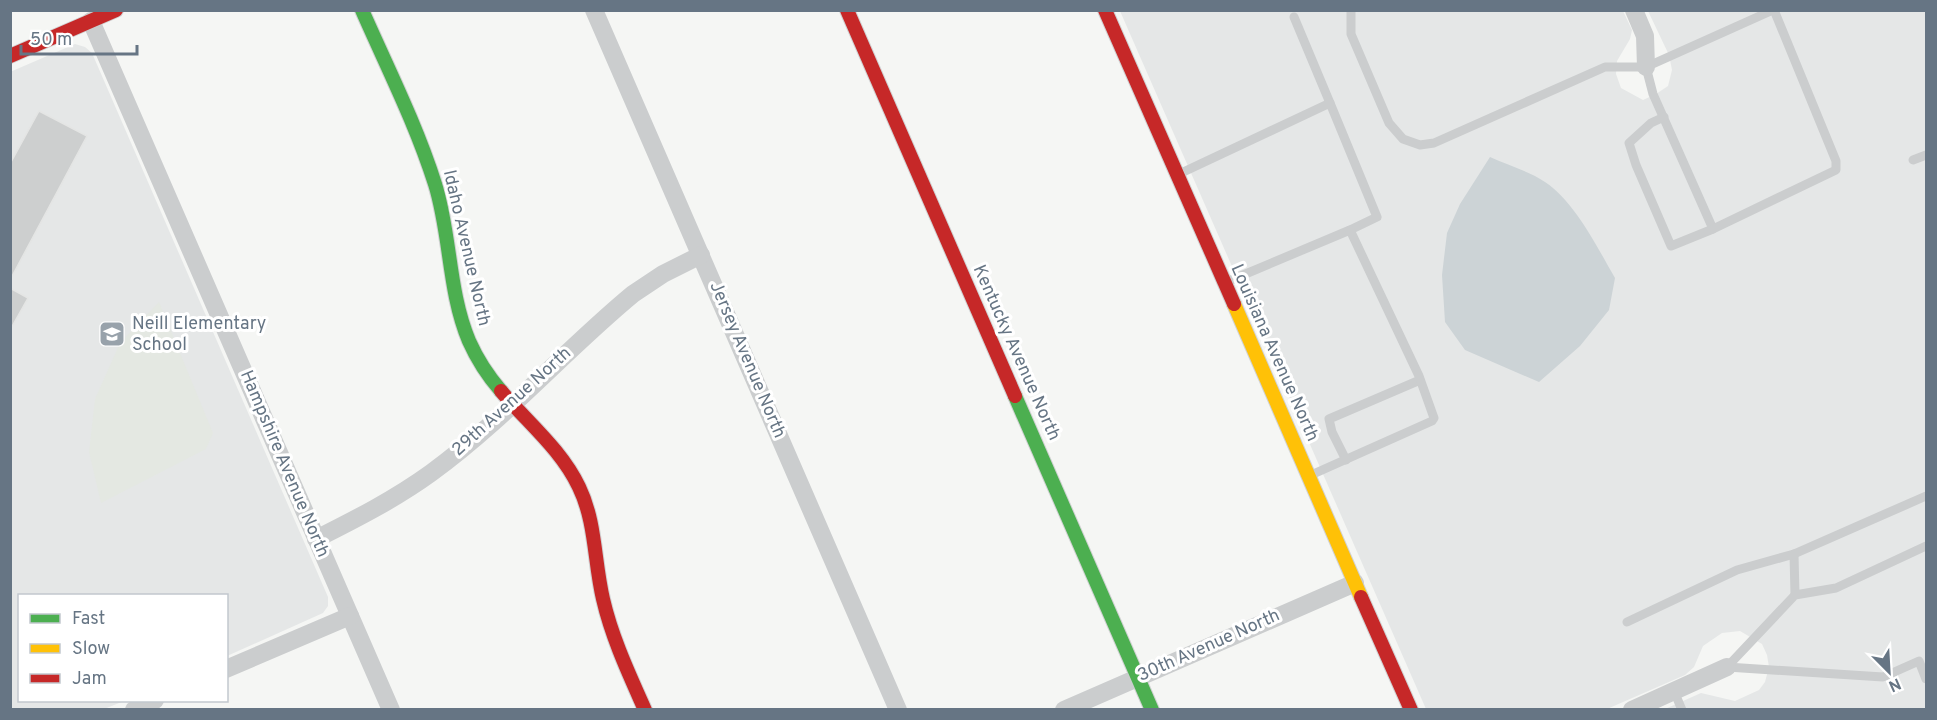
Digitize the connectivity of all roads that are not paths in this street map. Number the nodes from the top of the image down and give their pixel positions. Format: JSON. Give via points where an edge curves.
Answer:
{"nodes":[{"id":1,"x":116,"y":10,"type":"edge"},
{"id":2,"x":362,"y":10,"type":"edge"},
{"id":3,"x":594,"y":10,"type":"edge"},
{"id":4,"x":846,"y":10,"type":"edge"},
{"id":5,"x":1105,"y":10,"type":"edge"},
{"id":6,"x":1351,"y":10,"type":"edge"},
{"id":7,"x":1634,"y":10,"type":"edge"},
{"id":8,"x":1774,"y":10,"type":"edge"},
{"id":9,"x":1294,"y":17,"type":"dead end"},
{"id":10,"x":91,"y":21,"type":"junction"},
{"id":11,"x":10,"y":56,"type":"edge"},
{"id":12,"x":1646,"y":67,"type":"junction"},
{"id":13,"x":1330,"y":103,"type":"junction"},
{"id":14,"x":1664,"y":117,"type":"junction"},
{"id":15,"x":1926,"y":155,"type":"edge"},
{"id":16,"x":1913,"y":160,"type":"dead end"},
{"id":17,"x":1177,"y":175,"type":"junction"},
{"id":18,"x":1713,"y":229,"type":"junction"},
{"id":19,"x":1350,"y":231,"type":"junction"},
{"id":20,"x":701,"y":255,"type":"junction"},
{"id":21,"x":1224,"y":283,"type":"junction"},
{"id":22,"x":1420,"y":380,"type":"junction"},
{"id":23,"x":513,"y":403,"type":"junction"},
{"id":24,"x":1346,"y":460,"type":"junction"},
{"id":25,"x":1308,"y":476,"type":"junction"},
{"id":26,"x":1926,"y":496,"type":"edge"},
{"id":27,"x":316,"y":539,"type":"junction"},
{"id":28,"x":1926,"y":546,"type":"edge"},
{"id":29,"x":1794,"y":554,"type":"junction"},
{"id":30,"x":1354,"y":583,"type":"junction"},
{"id":31,"x":1795,"y":595,"type":"junction"},
{"id":32,"x":350,"y":616,"type":"junction"},
{"id":33,"x":1627,"y":622,"type":"dead end"},
{"id":34,"x":1923,"y":659,"type":"edge"},
{"id":35,"x":1726,"y":667,"type":"junction"},
{"id":36,"x":228,"y":668,"type":"edge"},
{"id":37,"x":1138,"y":677,"type":"junction"},
{"id":38,"x":1926,"y":679,"type":"edge"},
{"id":39,"x":1674,"y":691,"type":"junction"},
{"id":40,"x":152,"y":702,"type":"edge"},
{"id":41,"x":134,"y":710,"type":"edge"},
{"id":42,"x":391,"y":710,"type":"edge"},
{"id":43,"x":645,"y":710,"type":"edge"},
{"id":44,"x":898,"y":710,"type":"edge"},
{"id":45,"x":1064,"y":710,"type":"edge"},
{"id":46,"x":1152,"y":710,"type":"edge"},
{"id":47,"x":1411,"y":710,"type":"edge"},
{"id":48,"x":1632,"y":710,"type":"edge"},
{"id":49,"x":1682,"y":710,"type":"edge"}],
"edges":[{"from":1,"to":10,"type":"street"},
{"from":2,"to":23,"type":"street","name":"Idaho Avenue North","via":[[432,174],[461,320],[470,344],[489,376]]},
{"from":3,"to":20,"type":"street","name":"Jersey Avenue North"},
{"from":4,"to":37,"type":"street","name":"Kentucky Avenue North"},
{"from":5,"to":17,"type":"street","name":"Louisiana Avenue North"},
{"from":6,"to":12,"type":"lane","via":[[1351,34],[1389,123],[1403,139],[1420,145],[1605,67]]},
{"from":7,"to":12,"type":"street","via":[[1645,36]]},
{"from":8,"to":12,"type":"lane"},
{"from":8,"to":18,"type":"lane","via":[[1836,161],[1836,170]]},
{"from":9,"to":13,"type":"lane"},
{"from":10,"to":11,"type":"street"},
{"from":10,"to":27,"type":"street","name":"Hampshire Avenue North"},
{"from":12,"to":14,"type":"lane"},
{"from":13,"to":17,"type":"lane"},
{"from":13,"to":19,"type":"lane","via":[[1377,216]]},
{"from":14,"to":18,"type":"lane"},
{"from":14,"to":18,"type":"lane","via":[[1629,143],[1671,246]]},
{"from":15,"to":16,"type":"lane"},
{"from":17,"to":21,"type":"street","name":"Louisiana Avenue North"},
{"from":19,"to":21,"type":"lane"},
{"from":19,"to":22,"type":"lane"},
{"from":20,"to":23,"type":"street","name":"29th Avenue North","via":[[633,294]]},
{"from":20,"to":44,"type":"street","name":"Jersey Avenue North"},
{"from":21,"to":25,"type":"street","name":"Louisiana Avenue North"},
{"from":22,"to":24,"type":"lane","via":[[1432,421]]},
{"from":22,"to":24,"type":"lane","via":[[1329,419]]},
{"from":23,"to":27,"type":"street","name":"29th Avenue North","via":[[469,443],[404,492]]},
{"from":23,"to":43,"type":"street","name":"Idaho Avenue North","via":[[558,453],[579,487],[587,506],[609,622]]},
{"from":24,"to":25,"type":"lane"},
{"from":25,"to":30,"type":"street","name":"Louisiana Avenue North"},
{"from":26,"to":29,"type":"lane"},
{"from":27,"to":32,"type":"street","name":"Hampshire Avenue North"},
{"from":28,"to":31,"type":"lane","via":[[1836,588]]},
{"from":29,"to":31,"type":"lane"},
{"from":29,"to":33,"type":"lane","via":[[1737,570]]},
{"from":30,"to":37,"type":"street","name":"30th Avenue North"},
{"from":30,"to":47,"type":"street","name":"Louisiana Avenue North"},
{"from":31,"to":35,"type":"lane"},
{"from":32,"to":36,"type":"street"},
{"from":32,"to":42,"type":"street","name":"Hampshire Avenue North"},
{"from":34,"to":35,"type":"lane","via":[[1883,677]]},
{"from":34,"to":38,"type":"lane"},
{"from":35,"to":39,"type":"street"},
{"from":37,"to":45,"type":"street","name":"30th Avenue North"},
{"from":37,"to":46,"type":"street","name":"Kentucky Avenue North"},
{"from":39,"to":48,"type":"street"},
{"from":39,"to":49,"type":"lane"},
{"from":40,"to":41,"type":"street"}]}
